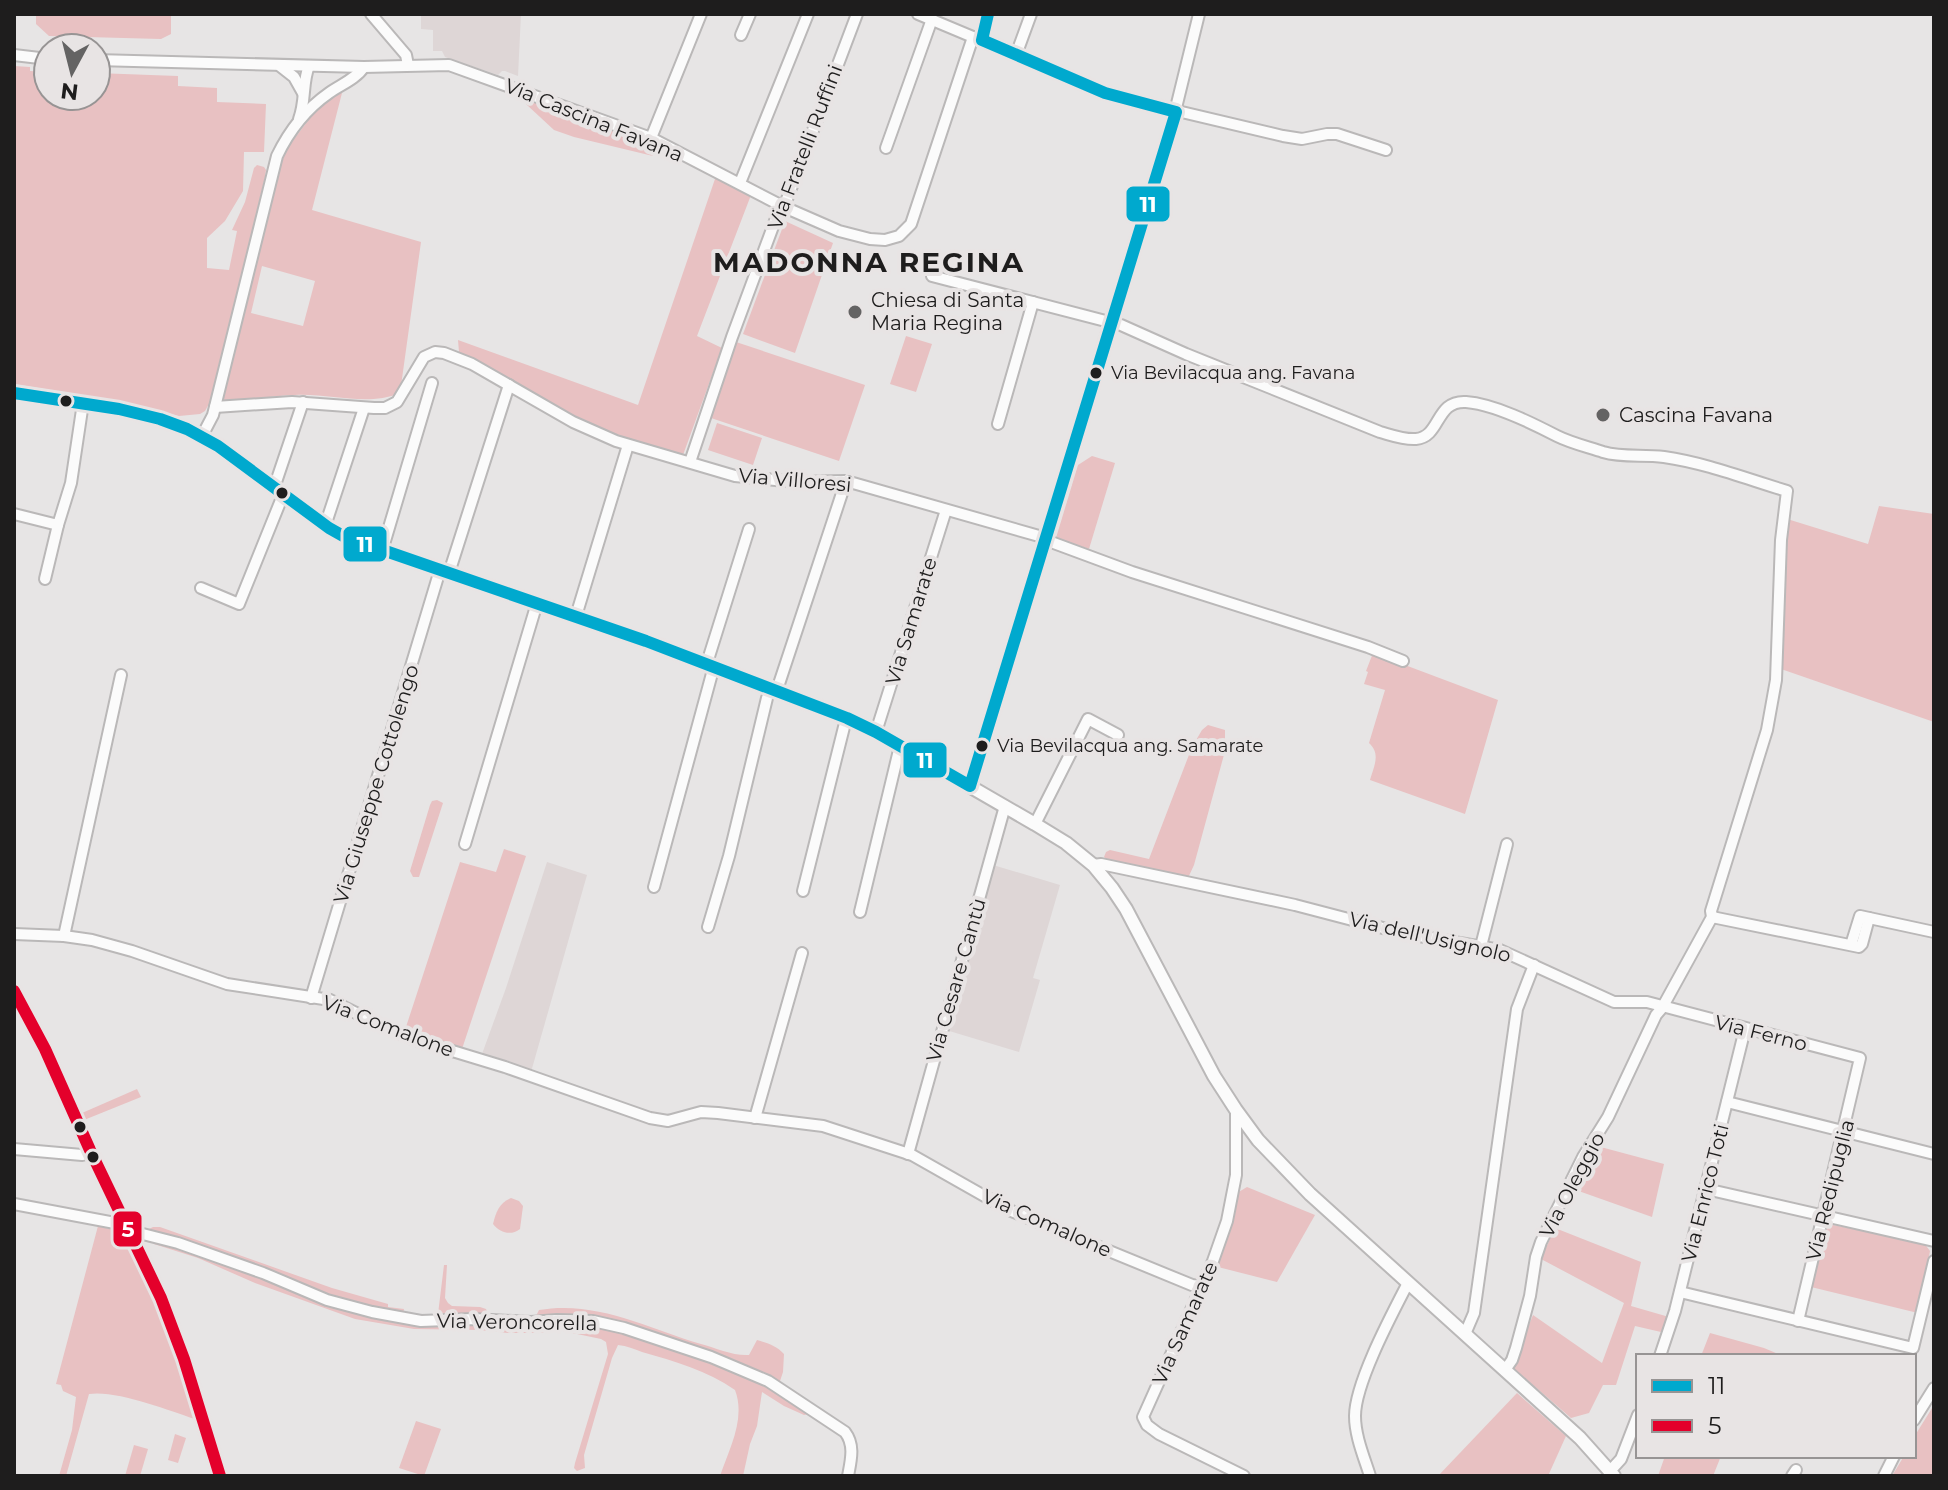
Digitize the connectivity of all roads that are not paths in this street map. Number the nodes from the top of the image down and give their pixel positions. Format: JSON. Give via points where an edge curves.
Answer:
{"nodes":[{"id":1,"x":371,"y":14,"type":"edge"},
{"id":2,"x":701,"y":14,"type":"edge"},
{"id":3,"x":750,"y":14,"type":"edge"},
{"id":4,"x":808,"y":14,"type":"edge"},
{"id":5,"x":857,"y":14,"type":"edge"},
{"id":6,"x":918,"y":14,"type":"edge"},
{"id":7,"x":988,"y":14,"type":"edge"},
{"id":8,"x":1031,"y":14,"type":"edge"},
{"id":9,"x":1199,"y":14,"type":"edge"},
{"id":10,"x":932,"y":19,"type":"junction"},
{"id":11,"x":741,"y":35,"type":"dead end"},
{"id":12,"x":977,"y":39,"type":"junction"},
{"id":13,"x":1016,"y":55,"type":"junction"},
{"id":14,"x":112,"y":60,"type":"edge"},
{"id":15,"x":279,"y":65,"type":"junction"},
{"id":16,"x":408,"y":65,"type":"junction"},
{"id":17,"x":309,"y":66,"type":"junction"},
{"id":18,"x":364,"y":67,"type":"junction"},
{"id":19,"x":304,"y":97,"type":"junction"},
{"id":20,"x":1176,"y":112,"type":"junction"},
{"id":21,"x":299,"y":121,"type":"junction"},
{"id":22,"x":651,"y":138,"type":"junction"},
{"id":23,"x":886,"y":148,"type":"dead end"},
{"id":24,"x":1386,"y":150,"type":"dead end"},
{"id":25,"x":740,"y":183,"type":"junction"},
{"id":26,"x":784,"y":207,"type":"junction"},
{"id":27,"x":932,"y":276,"type":"dead end"},
{"id":28,"x":1033,"y":302,"type":"junction"},
{"id":29,"x":1110,"y":323,"type":"junction"},
{"id":30,"x":432,"y":383,"type":"dead end"},
{"id":31,"x":509,"y":385,"type":"junction"},
{"id":32,"x":14,"y":393,"type":"edge"},
{"id":33,"x":303,"y":402,"type":"junction"},
{"id":34,"x":83,"y":403,"type":"junction"},
{"id":35,"x":215,"y":407,"type":"junction"},
{"id":36,"x":364,"y":408,"type":"junction"},
{"id":37,"x":998,"y":424,"type":"dead end"},
{"id":38,"x":202,"y":436,"type":"junction"},
{"id":39,"x":628,"y":445,"type":"junction"},
{"id":40,"x":690,"y":462,"type":"junction"},
{"id":41,"x":846,"y":481,"type":"junction"},
{"id":42,"x":279,"y":492,"type":"junction"},
{"id":43,"x":946,"y":510,"type":"junction"},
{"id":44,"x":14,"y":514,"type":"edge"},
{"id":45,"x":58,"y":525,"type":"junction"},
{"id":46,"x":325,"y":526,"type":"junction"},
{"id":47,"x":749,"y":529,"type":"dead end"},
{"id":48,"x":1046,"y":538,"type":"junction"},
{"id":49,"x":382,"y":551,"type":"junction"},
{"id":50,"x":445,"y":572,"type":"junction"},
{"id":51,"x":45,"y":579,"type":"dead end"},
{"id":52,"x":201,"y":588,"type":"dead end"},
{"id":53,"x":537,"y":603,"type":"junction"},
{"id":54,"x":576,"y":616,"type":"junction"},
{"id":55,"x":1403,"y":661,"type":"dead end"},
{"id":56,"x":710,"y":665,"type":"junction"},
{"id":57,"x":121,"y":675,"type":"dead end"},
{"id":58,"x":774,"y":689,"type":"junction"},
{"id":59,"x":847,"y":718,"type":"junction"},
{"id":60,"x":876,"y":732,"type":"junction"},
{"id":61,"x":1118,"y":735,"type":"dead end"},
{"id":62,"x":900,"y":746,"type":"junction"},
{"id":63,"x":970,"y":786,"type":"junction"},
{"id":64,"x":1005,"y":806,"type":"junction"},
{"id":65,"x":1035,"y":824,"type":"junction"},
{"id":66,"x":465,"y":844,"type":"dead end"},
{"id":67,"x":1507,"y":844,"type":"dead end"},
{"id":68,"x":1093,"y":865,"type":"junction"},
{"id":69,"x":654,"y":887,"type":"dead end"},
{"id":70,"x":803,"y":891,"type":"dead end"},
{"id":71,"x":860,"y":912,"type":"dead end"},
{"id":72,"x":1712,"y":917,"type":"junction"},
{"id":73,"x":708,"y":927,"type":"dead end"},
{"id":74,"x":1934,"y":932,"type":"edge"},
{"id":75,"x":14,"y":934,"type":"edge"},
{"id":76,"x":64,"y":936,"type":"junction"},
{"id":77,"x":1481,"y":946,"type":"junction"},
{"id":78,"x":802,"y":953,"type":"dead end"},
{"id":79,"x":1534,"y":965,"type":"junction"},
{"id":80,"x":14,"y":991,"type":"edge"},
{"id":81,"x":311,"y":998,"type":"junction"},
{"id":82,"x":1662,"y":1008,"type":"junction"},
{"id":83,"x":1745,"y":1029,"type":"junction"},
{"id":84,"x":1860,"y":1058,"type":"joint"},
{"id":85,"x":1727,"y":1102,"type":"junction"},
{"id":86,"x":1236,"y":1110,"type":"junction"},
{"id":87,"x":755,"y":1118,"type":"junction"},
{"id":88,"x":1844,"y":1132,"type":"junction"},
{"id":89,"x":14,"y":1149,"type":"edge"},
{"id":90,"x":91,"y":1153,"type":"junction"},
{"id":91,"x":908,"y":1154,"type":"junction"},
{"id":92,"x":1934,"y":1154,"type":"edge"},
{"id":93,"x":1706,"y":1189,"type":"junction"},
{"id":94,"x":14,"y":1204,"type":"edge"},
{"id":95,"x":1823,"y":1217,"type":"junction"},
{"id":96,"x":129,"y":1226,"type":"junction"},
{"id":97,"x":1934,"y":1241,"type":"edge"},
{"id":98,"x":1934,"y":1261,"type":"edge"},
{"id":99,"x":1408,"y":1283,"type":"junction"},
{"id":100,"x":1203,"y":1286,"type":"junction"},
{"id":101,"x":1680,"y":1292,"type":"junction"},
{"id":102,"x":1798,"y":1321,"type":"junction"},
{"id":103,"x":1465,"y":1334,"type":"junction"},
{"id":104,"x":1661,"y":1354,"type":"edge"},
{"id":105,"x":1505,"y":1370,"type":"junction"},
{"id":106,"x":1934,"y":1388,"type":"edge"},
{"id":107,"x":1916,"y":1417,"type":"edge"},
{"id":108,"x":1636,"y":1420,"type":"edge"},
{"id":109,"x":1893,"y":1458,"type":"edge"},
{"id":110,"x":1612,"y":1474,"type":"edge"},
{"id":111,"x":1369,"y":1475,"type":"edge"},
{"id":112,"x":220,"y":1476,"type":"edge"},
{"id":113,"x":848,"y":1476,"type":"edge"},
{"id":114,"x":1244,"y":1476,"type":"edge"},
{"id":115,"x":1884,"y":1476,"type":"edge"}],
"edges":[{"from":1,"to":16,"type":"street","via":[[406,55]]},
{"from":2,"to":22,"type":"street"},
{"from":3,"to":11,"type":"street"},
{"from":4,"to":25,"type":"street"},
{"from":5,"to":26,"type":"street","name":"Via Fratelli Ruffini"},
{"from":6,"to":10,"type":"street"},
{"from":7,"to":12,"type":"street"},
{"from":8,"to":13,"type":"street"},
{"from":9,"to":20,"type":"street"},
{"from":10,"to":12,"type":"street"},
{"from":10,"to":23,"type":"street"},
{"from":12,"to":13,"type":"street"},
{"from":12,"to":26,"type":"street","name":"Via Cascina Favana","via":[[912,220],[902,234],[885,240],[853,235]]},
{"from":13,"to":20,"type":"street","via":[[1114,96]]},
{"from":14,"to":15,"type":"street","name":"Via Cascina Favana"},
{"from":15,"to":17,"type":"street","name":"Via Cascina Favana"},
{"from":15,"to":19,"type":"street","via":[[297,81]]},
{"from":16,"to":18,"type":"street","name":"Via Cascina Favana"},
{"from":16,"to":22,"type":"street","name":"Via Cascina Favana","via":[[453,66]]},
{"from":17,"to":18,"type":"street","name":"Via Cascina Favana"},
{"from":17,"to":19,"type":"street"},
{"from":18,"to":21,"type":"street"},
{"from":19,"to":21,"type":"street"},
{"from":20,"to":24,"type":"street","via":[[1293,138],[1337,134]]},
{"from":20,"to":29,"type":"street"},
{"from":21,"to":35,"type":"street","via":[[273,168]]},
{"from":22,"to":25,"type":"street","name":"Via Cascina Favana"},
{"from":25,"to":26,"type":"street","name":"Via Cascina Favana"},
{"from":26,"to":40,"type":"street","name":"Via Fratelli Ruffini"},
{"from":27,"to":28,"type":"street"},
{"from":28,"to":29,"type":"street"},
{"from":28,"to":37,"type":"street"},
{"from":29,"to":48,"type":"street"},
{"from":29,"to":72,"type":"street","via":[[1397,437],[1421,438],[1453,402],[1473,403],[1607,453],[1691,462],[1787,491],[1773,702]]},
{"from":30,"to":49,"type":"street"},
{"from":31,"to":36,"type":"street","name":"Via Villoresi","via":[[466,361],[435,352],[421,360],[397,402]]},
{"from":31,"to":39,"type":"street","name":"Via Villoresi","via":[[582,427]]},
{"from":31,"to":50,"type":"street"},
{"from":32,"to":34,"type":"street"},
{"from":33,"to":35,"type":"street","name":"Via Villoresi"},
{"from":33,"to":36,"type":"street","name":"Via Villoresi"},
{"from":33,"to":42,"type":"street"},
{"from":34,"to":38,"type":"street","via":[[160,419]]},
{"from":34,"to":45,"type":"street","via":[[71,483]]},
{"from":35,"to":38,"type":"street"},
{"from":36,"to":46,"type":"street"},
{"from":38,"to":42,"type":"street"},
{"from":39,"to":40,"type":"street","name":"Via Villoresi"},
{"from":39,"to":54,"type":"street"},
{"from":40,"to":41,"type":"street","name":"Via Villoresi","via":[[745,477]]},
{"from":41,"to":43,"type":"street","name":"Via Villoresi"},
{"from":41,"to":58,"type":"street"},
{"from":42,"to":46,"type":"street"},
{"from":42,"to":52,"type":"street","via":[[239,604]]},
{"from":43,"to":48,"type":"street","name":"Via Villoresi"},
{"from":43,"to":60,"type":"street","name":"Via Samarate"},
{"from":44,"to":45,"type":"street"},
{"from":45,"to":51,"type":"street"},
{"from":46,"to":49,"type":"street"},
{"from":47,"to":56,"type":"street"},
{"from":48,"to":55,"type":"street","name":"Via Villoresi","via":[[1132,572]]},
{"from":48,"to":63,"type":"street"},
{"from":49,"to":50,"type":"street"},
{"from":50,"to":53,"type":"street"},
{"from":50,"to":81,"type":"street","name":"Via Giuseppe Cottolengo"},
{"from":53,"to":54,"type":"street"},
{"from":53,"to":66,"type":"street"},
{"from":54,"to":56,"type":"street"},
{"from":56,"to":58,"type":"street"},
{"from":56,"to":69,"type":"street"},
{"from":57,"to":76,"type":"street"},
{"from":58,"to":59,"type":"street"},
{"from":58,"to":73,"type":"street"},
{"from":59,"to":60,"type":"street"},
{"from":59,"to":70,"type":"street"},
{"from":60,"to":62,"type":"street"},
{"from":61,"to":65,"type":"street","via":[[1088,719]]},
{"from":62,"to":63,"type":"street"},
{"from":62,"to":71,"type":"street"},
{"from":63,"to":64,"type":"street"},
{"from":64,"to":65,"type":"street"},
{"from":64,"to":91,"type":"street","name":"Via Cesare Cantù"},
{"from":65,"to":68,"type":"street"},
{"from":67,"to":77,"type":"street"},
{"from":68,"to":77,"type":"street","name":"Via dell'Usignolo"},
{"from":68,"to":86,"type":"street","via":[[1126,909]]},
{"from":72,"to":74,"type":"street","via":[[1851,945],[1859,917]]},
{"from":72,"to":82,"type":"street"},
{"from":75,"to":76,"type":"street","name":"Via Comalone"},
{"from":76,"to":81,"type":"street","name":"Via Comalone","via":[[132,951],[227,984]]},
{"from":77,"to":79,"type":"street","name":"Via dell'Usignolo"},
{"from":78,"to":87,"type":"street"},
{"from":79,"to":82,"type":"street","name":"Via dell'Usignolo","via":[[1614,1002]]},
{"from":79,"to":103,"type":"street","via":[[1518,1003],[1474,1313]]},
{"from":80,"to":90,"type":"street","via":[[39,1034]]},
{"from":81,"to":87,"type":"street","name":"Via Comalone","via":[[330,1000],[413,1039],[650,1118],[668,1121],[701,1112]]},
{"from":82,"to":83,"type":"street","name":"Via Ferno"},
{"from":82,"to":105,"type":"street","name":"Via Oleggio","via":[[1541,1242],[1516,1348]]},
{"from":83,"to":84,"type":"street","name":"Via Ferno"},
{"from":83,"to":85,"type":"street","name":"Via Enrico Toti"},
{"from":84,"to":88,"type":"street","name":"Via Redipuglia"},
{"from":85,"to":88,"type":"street"},
{"from":85,"to":93,"type":"street","name":"Via Enrico Toti"},
{"from":86,"to":99,"type":"street","via":[[1291,1176]]},
{"from":86,"to":100,"type":"street","name":"Via Samarate","via":[[1233,1197]]},
{"from":87,"to":91,"type":"street","name":"Via Comalone","via":[[823,1126]]},
{"from":88,"to":92,"type":"street"},
{"from":88,"to":95,"type":"street","name":"Via Redipuglia"},
{"from":89,"to":90,"type":"street"},
{"from":90,"to":96,"type":"street"},
{"from":91,"to":100,"type":"street","name":"Via Comalone","via":[[1009,1210]]},
{"from":93,"to":95,"type":"street"},
{"from":93,"to":101,"type":"street","name":"Via Enrico Toti"},
{"from":94,"to":96,"type":"street","name":"Via Veroncorella"},
{"from":95,"to":97,"type":"street"},
{"from":95,"to":102,"type":"street","name":"Via Redipuglia"},
{"from":96,"to":112,"type":"street","via":[[170,1319]]},
{"from":96,"to":113,"type":"street","name":"Via Veroncorella","via":[[372,1312],[421,1321],[593,1321],[653,1336],[768,1381],[845,1432],[852,1449]]},
{"from":98,"to":102,"type":"street","via":[[1913,1348]]},
{"from":99,"to":103,"type":"street"},
{"from":99,"to":111,"type":"street","via":[[1357,1399],[1356,1427]]},
{"from":100,"to":114,"type":"street","name":"Via Samarate","via":[[1144,1422]]},
{"from":101,"to":102,"type":"street"},
{"from":101,"to":104,"type":"street","name":"Via Enrico Toti"},
{"from":103,"to":105,"type":"street"},
{"from":105,"to":110,"type":"street"},
{"from":106,"to":107,"type":"street"},
{"from":108,"to":110,"type":"street"},
{"from":109,"to":115,"type":"street"}]}
